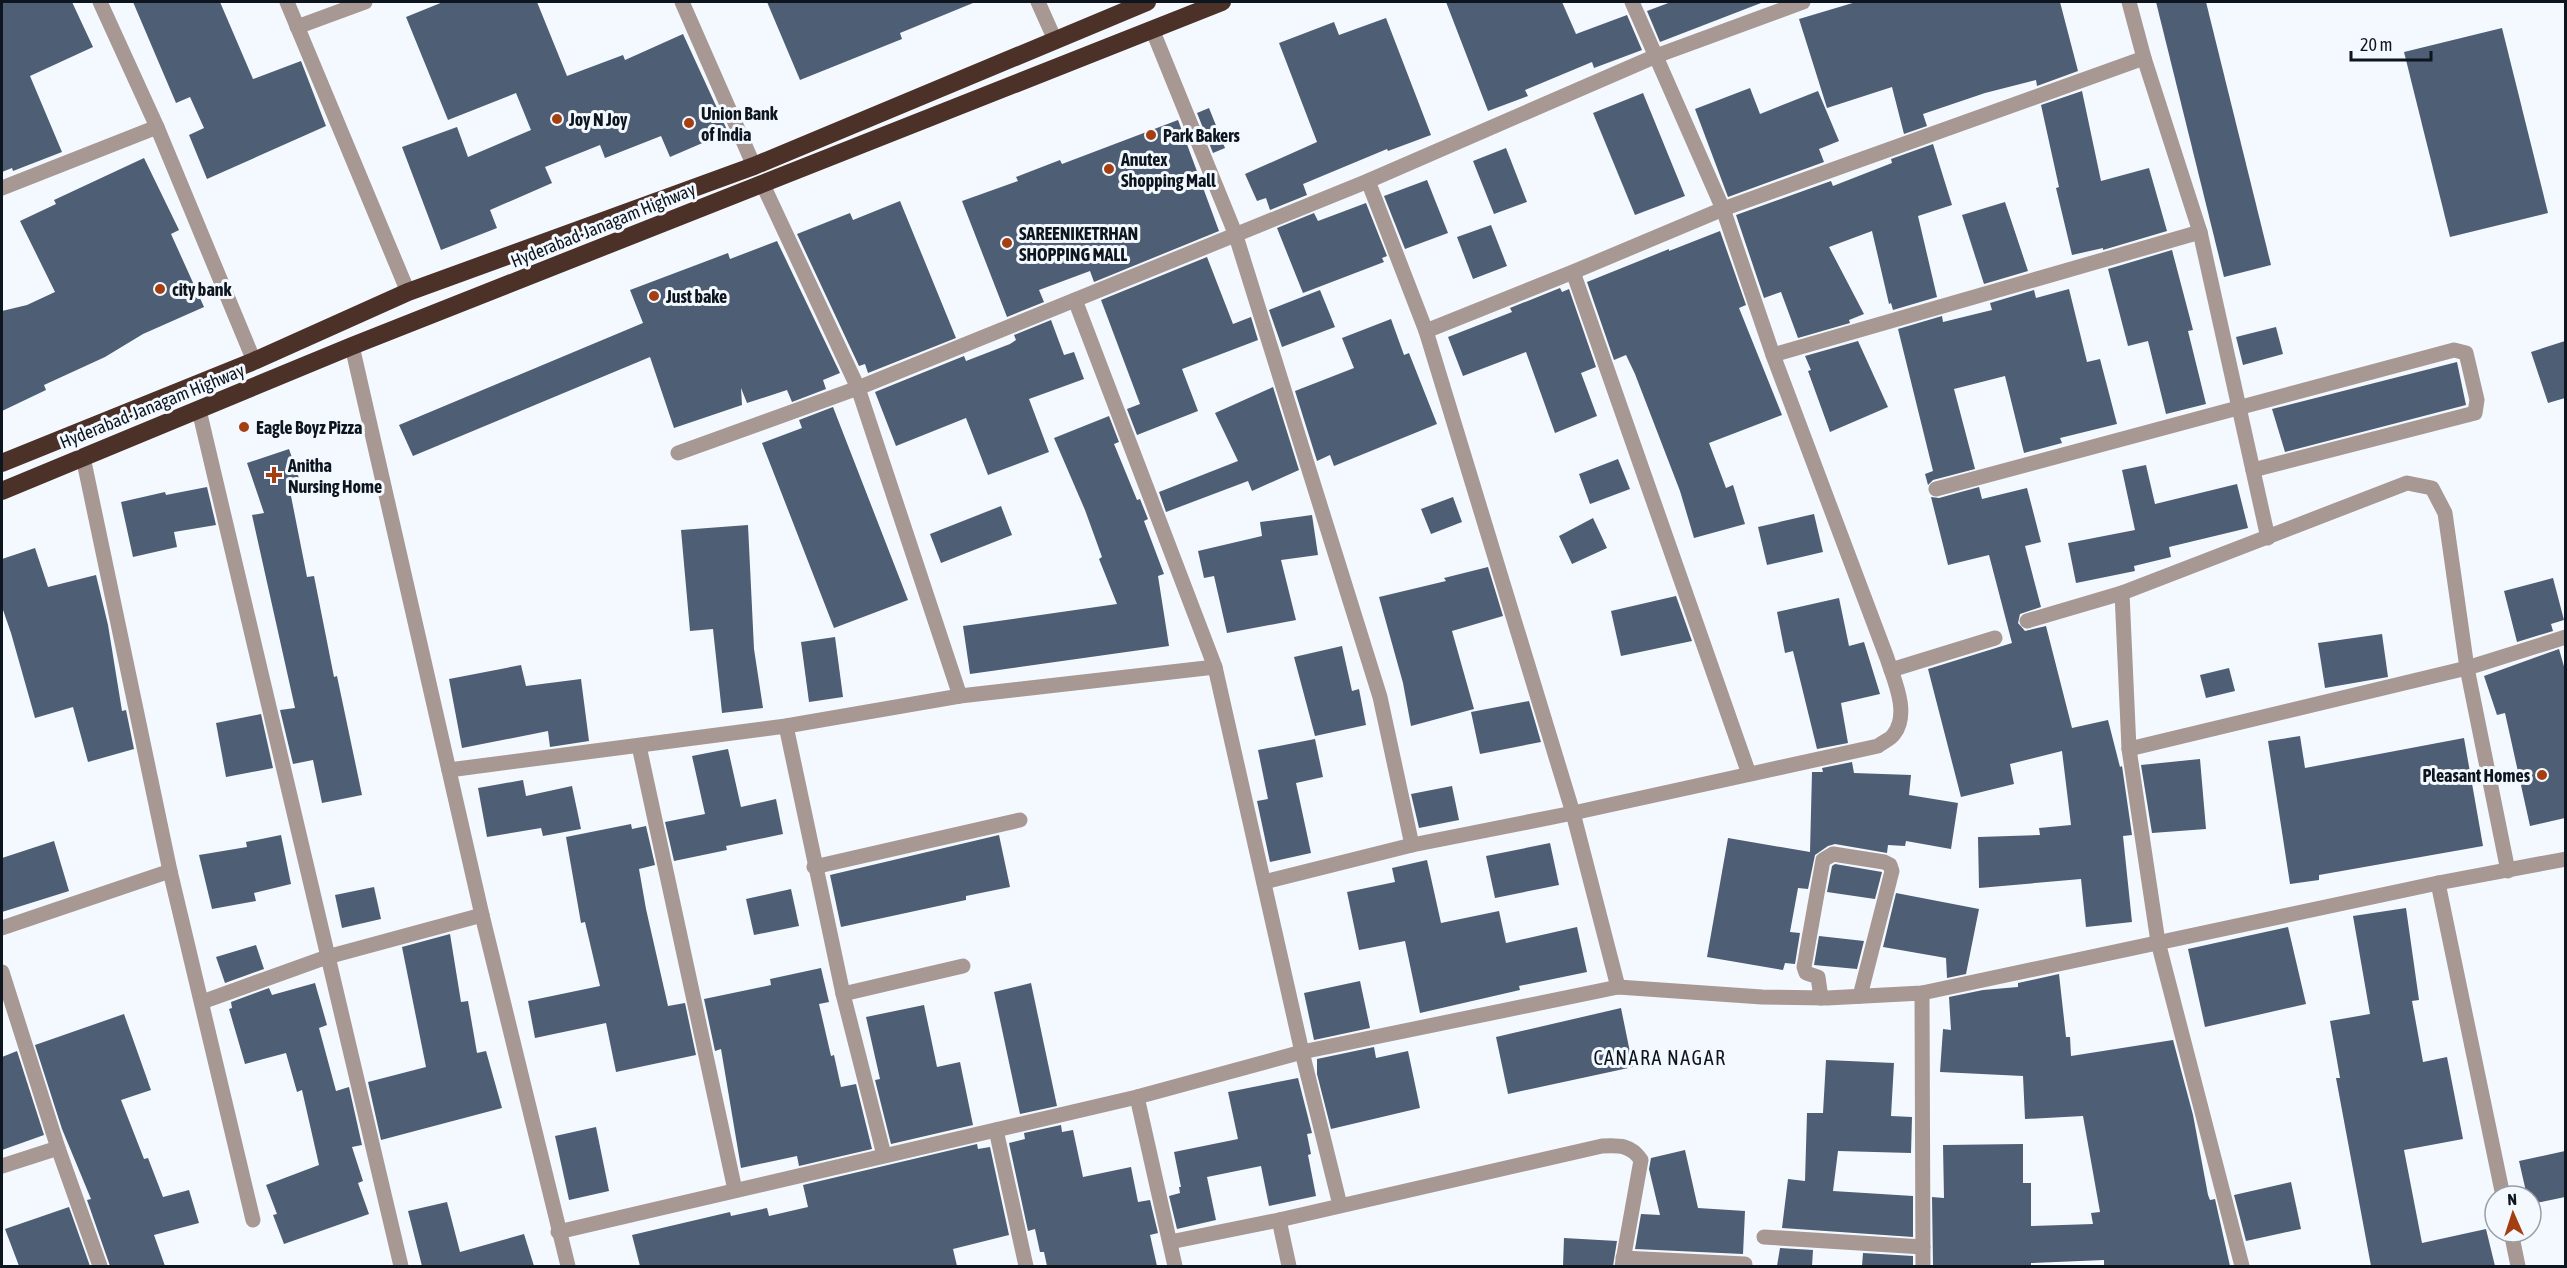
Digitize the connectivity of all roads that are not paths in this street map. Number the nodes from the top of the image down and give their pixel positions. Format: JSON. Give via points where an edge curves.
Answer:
{"nodes":[{"id":1,"x":100,"y":2,"type":"edge"},
{"id":2,"x":288,"y":2,"type":"edge"},
{"id":3,"x":365,"y":2,"type":"edge"},
{"id":4,"x":682,"y":2,"type":"edge"},
{"id":5,"x":1038,"y":2,"type":"edge"},
{"id":6,"x":1148,"y":2,"type":"edge"},
{"id":7,"x":1222,"y":2,"type":"edge"},
{"id":8,"x":1632,"y":2,"type":"edge"},
{"id":9,"x":1803,"y":2,"type":"edge"},
{"id":10,"x":2129,"y":2,"type":"edge"},
{"id":11,"x":297,"y":27,"type":"junction"},
{"id":12,"x":1152,"y":29,"type":"junction"},
{"id":13,"x":1054,"y":40,"type":"junction"},
{"id":14,"x":1656,"y":56,"type":"junction"},
{"id":15,"x":2144,"y":58,"type":"junction"},
{"id":16,"x":157,"y":127,"type":"junction"},
{"id":17,"x":754,"y":166,"type":"junction"},
{"id":18,"x":1368,"y":181,"type":"junction"},
{"id":19,"x":763,"y":184,"type":"junction"},
{"id":20,"x":2,"y":188,"type":"edge"},
{"id":21,"x":1723,"y":208,"type":"junction"},
{"id":22,"x":2200,"y":232,"type":"junction"},
{"id":23,"x":1235,"y":233,"type":"junction"},
{"id":24,"x":1573,"y":272,"type":"junction"},
{"id":25,"x":408,"y":292,"type":"junction"},
{"id":26,"x":1075,"y":300,"type":"junction"},
{"id":27,"x":1426,"y":331,"type":"junction"},
{"id":28,"x":352,"y":346,"type":"junction"},
{"id":29,"x":1773,"y":355,"type":"junction"},
{"id":30,"x":254,"y":361,"type":"junction"},
{"id":31,"x":858,"y":388,"type":"junction"},
{"id":32,"x":2239,"y":409,"type":"junction"},
{"id":33,"x":199,"y":410,"type":"junction"},
{"id":34,"x":678,"y":453,"type":"dead end"},
{"id":35,"x":82,"y":457,"type":"junction"},
{"id":36,"x":2,"y":463,"type":"edge"},
{"id":37,"x":2253,"y":470,"type":"junction"},
{"id":38,"x":1936,"y":489,"type":"dead end"},
{"id":39,"x":2,"y":491,"type":"edge"},
{"id":40,"x":2268,"y":538,"type":"junction"},
{"id":41,"x":2122,"y":593,"type":"junction"},
{"id":42,"x":2027,"y":621,"type":"dead end"},
{"id":43,"x":2565,"y":637,"type":"edge"},
{"id":44,"x":1995,"y":638,"type":"dead end"},
{"id":45,"x":1215,"y":668,"type":"junction"},
{"id":46,"x":2467,"y":668,"type":"junction"},
{"id":47,"x":1891,"y":670,"type":"junction"},
{"id":48,"x":960,"y":696,"type":"junction"},
{"id":49,"x":786,"y":726,"type":"junction"},
{"id":50,"x":639,"y":746,"type":"junction"},
{"id":51,"x":2129,"y":749,"type":"junction"},
{"id":52,"x":449,"y":770,"type":"junction"},
{"id":53,"x":1749,"y":774,"type":"junction"},
{"id":54,"x":1573,"y":813,"type":"junction"},
{"id":55,"x":1020,"y":820,"type":"dead end"},
{"id":56,"x":1412,"y":845,"type":"junction"},
{"id":57,"x":2565,"y":859,"type":"edge"},
{"id":58,"x":814,"y":867,"type":"junction"},
{"id":59,"x":170,"y":871,"type":"junction"},
{"id":60,"x":2508,"y":871,"type":"junction"},
{"id":61,"x":1264,"y":882,"type":"junction"},
{"id":62,"x":2438,"y":883,"type":"junction"},
{"id":63,"x":482,"y":915,"type":"junction"},
{"id":64,"x":2,"y":928,"type":"edge"},
{"id":65,"x":2158,"y":942,"type":"junction"},
{"id":66,"x":327,"y":957,"type":"junction"},
{"id":67,"x":963,"y":966,"type":"dead end"},
{"id":68,"x":2,"y":972,"type":"edge"},
{"id":69,"x":1618,"y":987,"type":"junction"},
{"id":70,"x":1922,"y":993,"type":"junction"},
{"id":71,"x":843,"y":994,"type":"junction"},
{"id":72,"x":1860,"y":996,"type":"junction"},
{"id":73,"x":1821,"y":998,"type":"junction"},
{"id":74,"x":202,"y":1002,"type":"junction"},
{"id":75,"x":1302,"y":1052,"type":"junction"},
{"id":76,"x":1137,"y":1097,"type":"junction"},
{"id":77,"x":996,"y":1130,"type":"junction"},
{"id":78,"x":58,"y":1148,"type":"junction"},
{"id":79,"x":884,"y":1155,"type":"junction"},
{"id":80,"x":2,"y":1166,"type":"edge"},
{"id":81,"x":2501,"y":1184,"type":"edge"},
{"id":82,"x":735,"y":1190,"type":"junction"},
{"id":83,"x":1340,"y":1205,"type":"junction"},
{"id":84,"x":253,"y":1220,"type":"dead end"},
{"id":85,"x":1279,"y":1220,"type":"junction"},
{"id":86,"x":558,"y":1232,"type":"junction"},
{"id":87,"x":1764,"y":1237,"type":"dead end"},
{"id":88,"x":1170,"y":1242,"type":"junction"},
{"id":89,"x":2513,"y":1244,"type":"edge"},
{"id":90,"x":1923,"y":1247,"type":"junction"},
{"id":91,"x":1622,"y":1262,"type":"edge"},
{"id":92,"x":1744,"y":1264,"type":"dead end"},
{"id":93,"x":100,"y":1266,"type":"edge"},
{"id":94,"x":401,"y":1266,"type":"edge"},
{"id":95,"x":568,"y":1266,"type":"edge"},
{"id":96,"x":1026,"y":1266,"type":"edge"},
{"id":97,"x":1175,"y":1266,"type":"edge"},
{"id":98,"x":1289,"y":1266,"type":"edge"},
{"id":99,"x":1923,"y":1266,"type":"edge"},
{"id":100,"x":2242,"y":1266,"type":"edge"},
{"id":101,"x":2518,"y":1266,"type":"edge"}],
"edges":[{"from":1,"to":16,"type":"street"},
{"from":2,"to":11,"type":"street"},
{"from":3,"to":11,"type":"street"},
{"from":4,"to":17,"type":"street"},
{"from":5,"to":13,"type":"street"},
{"from":6,"to":13,"type":"highway","name":"Hyderabad-Janagam Highway"},
{"from":7,"to":12,"type":"highway","name":"Hyderabad-Janagam Highway"},
{"from":8,"to":14,"type":"street"},
{"from":9,"to":14,"type":"street"},
{"from":10,"to":15,"type":"street"},
{"from":11,"to":25,"type":"street"},
{"from":12,"to":19,"type":"highway","name":"Hyderabad-Janagam Highway"},
{"from":12,"to":23,"type":"street"},
{"from":13,"to":17,"type":"highway","name":"Hyderabad-Janagam Highway"},
{"from":14,"to":18,"type":"street"},
{"from":14,"to":21,"type":"street"},
{"from":15,"to":21,"type":"street"},
{"from":15,"to":22,"type":"street"},
{"from":16,"to":20,"type":"street"},
{"from":16,"to":30,"type":"street"},
{"from":17,"to":25,"type":"highway","name":"Hyderabad-Janagam Highway"},
{"from":18,"to":23,"type":"street"},
{"from":18,"to":27,"type":"street"},
{"from":19,"to":28,"type":"highway","name":"Hyderabad-Janagam Highway"},
{"from":19,"to":31,"type":"street"},
{"from":21,"to":24,"type":"street"},
{"from":21,"to":29,"type":"street"},
{"from":22,"to":29,"type":"street"},
{"from":22,"to":32,"type":"street"},
{"from":23,"to":26,"type":"street"},
{"from":23,"to":56,"type":"street","via":[[1380,697]]},
{"from":24,"to":27,"type":"street"},
{"from":24,"to":53,"type":"street"},
{"from":25,"to":30,"type":"highway","name":"Hyderabad-Janagam Highway"},
{"from":26,"to":31,"type":"street"},
{"from":26,"to":45,"type":"street"},
{"from":27,"to":54,"type":"street"},
{"from":28,"to":33,"type":"highway","name":"Hyderabad-Janagam Highway"},
{"from":28,"to":52,"type":"street"},
{"from":29,"to":47,"type":"street"},
{"from":30,"to":36,"type":"highway","name":"Hyderabad-Janagam Highway"},
{"from":31,"to":34,"type":"street"},
{"from":31,"to":48,"type":"street"},
{"from":32,"to":37,"type":"street"},
{"from":32,"to":37,"type":"street","via":[[2454,350],[2466,353],[2477,400],[2475,413],[2467,417]]},
{"from":32,"to":38,"type":"street"},
{"from":33,"to":35,"type":"highway","name":"Hyderabad-Janagam Highway"},
{"from":33,"to":66,"type":"street"},
{"from":35,"to":39,"type":"highway","name":"Hyderabad-Janagam Highway"},
{"from":35,"to":59,"type":"street"},
{"from":37,"to":40,"type":"street"},
{"from":40,"to":41,"type":"street"},
{"from":40,"to":46,"type":"street","via":[[2407,483],[2432,488],[2445,513]]},
{"from":41,"to":42,"type":"street"},
{"from":41,"to":51,"type":"street"},
{"from":43,"to":46,"type":"street"},
{"from":44,"to":47,"type":"street"},
{"from":45,"to":48,"type":"street"},
{"from":45,"to":61,"type":"street"},
{"from":46,"to":51,"type":"street"},
{"from":46,"to":60,"type":"street"},
{"from":47,"to":53,"type":"street","via":[[1900,697],[1899,720],[1894,734],[1878,746]]},
{"from":48,"to":49,"type":"street"},
{"from":49,"to":50,"type":"street"},
{"from":49,"to":58,"type":"street"},
{"from":50,"to":52,"type":"street"},
{"from":50,"to":82,"type":"street"},
{"from":51,"to":65,"type":"street"},
{"from":52,"to":63,"type":"street"},
{"from":53,"to":54,"type":"street"},
{"from":54,"to":56,"type":"street"},
{"from":54,"to":69,"type":"street"},
{"from":55,"to":58,"type":"street"},
{"from":56,"to":61,"type":"street"},
{"from":57,"to":60,"type":"street"},
{"from":58,"to":71,"type":"street"},
{"from":59,"to":64,"type":"street"},
{"from":59,"to":74,"type":"street"},
{"from":60,"to":62,"type":"street"},
{"from":61,"to":75,"type":"street"},
{"from":62,"to":65,"type":"street"},
{"from":62,"to":81,"type":"street"},
{"from":63,"to":66,"type":"street"},
{"from":63,"to":86,"type":"street"},
{"from":65,"to":70,"type":"street"},
{"from":65,"to":100,"type":"street"},
{"from":66,"to":74,"type":"street"},
{"from":66,"to":94,"type":"street"},
{"from":67,"to":71,"type":"street"},
{"from":68,"to":78,"type":"street"},
{"from":69,"to":73,"type":"street","via":[[1689,994]]},
{"from":69,"to":75,"type":"street"},
{"from":70,"to":72,"type":"street"},
{"from":70,"to":90,"type":"street"},
{"from":71,"to":79,"type":"street"},
{"from":72,"to":73,"type":"street"},
{"from":72,"to":73,"type":"street","via":[[1892,871],[1884,862],[1833,854],[1823,861],[1804,967],[1806,973],[1818,977]]},
{"from":74,"to":84,"type":"street"},
{"from":75,"to":76,"type":"street"},
{"from":75,"to":83,"type":"street"},
{"from":76,"to":77,"type":"street"},
{"from":76,"to":88,"type":"street"},
{"from":77,"to":79,"type":"street"},
{"from":77,"to":96,"type":"street"},
{"from":78,"to":80,"type":"street"},
{"from":78,"to":93,"type":"street"},
{"from":79,"to":82,"type":"street"},
{"from":82,"to":86,"type":"street"},
{"from":83,"to":85,"type":"street"},
{"from":83,"to":91,"type":"street","via":[[1620,1144],[1635,1151],[1641,1160]]},
{"from":85,"to":88,"type":"street"},
{"from":85,"to":98,"type":"street"},
{"from":86,"to":95,"type":"street"},
{"from":87,"to":90,"type":"street"},
{"from":88,"to":97,"type":"street"},
{"from":89,"to":101,"type":"street"},
{"from":90,"to":99,"type":"street"},
{"from":91,"to":92,"type":"street"}]}
